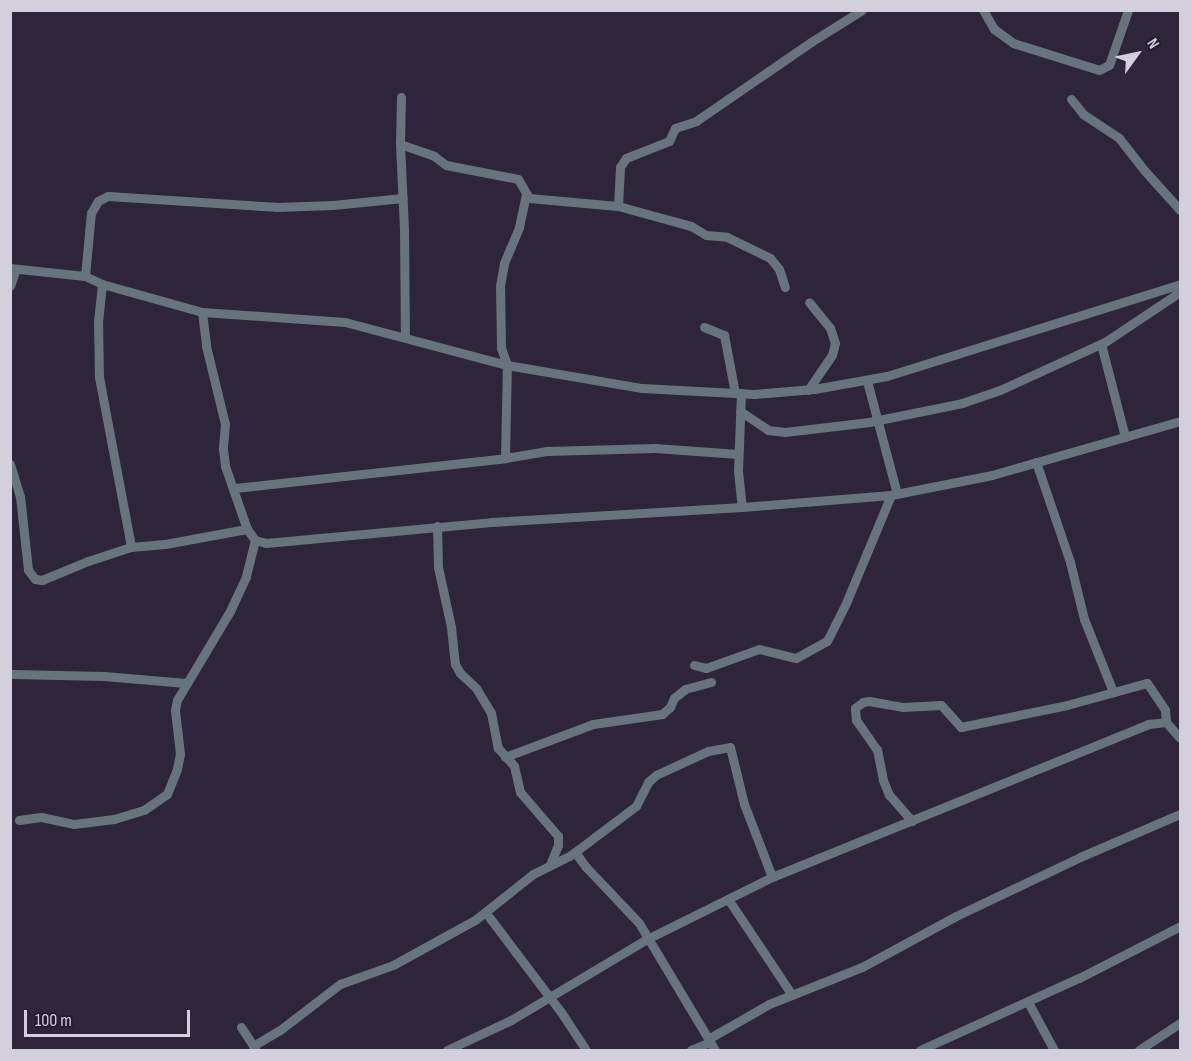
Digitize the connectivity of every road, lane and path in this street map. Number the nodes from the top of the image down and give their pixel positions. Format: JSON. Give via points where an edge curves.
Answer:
{"nodes":[{"id":1,"x":862,"y":10,"type":"edge"},
{"id":2,"x":983,"y":10,"type":"edge"},
{"id":3,"x":1128,"y":10,"type":"edge"},
{"id":4,"x":401,"y":97,"type":"dead end"},
{"id":5,"x":1071,"y":99,"type":"dead end"},
{"id":6,"x":400,"y":144,"type":"junction"},
{"id":7,"x":526,"y":195,"type":"junction"},
{"id":8,"x":403,"y":198,"type":"junction"},
{"id":9,"x":618,"y":206,"type":"junction"},
{"id":10,"x":1180,"y":210,"type":"edge"},
{"id":11,"x":13,"y":268,"type":"edge"},
{"id":12,"x":85,"y":276,"type":"junction"},
{"id":13,"x":102,"y":284,"type":"junction"},
{"id":14,"x":1180,"y":284,"type":"edge"},
{"id":15,"x":10,"y":286,"type":"edge"},
{"id":16,"x":785,"y":287,"type":"dead end"},
{"id":17,"x":1180,"y":292,"type":"edge"},
{"id":18,"x":809,"y":302,"type":"dead end"},
{"id":19,"x":202,"y":312,"type":"junction"},
{"id":20,"x":704,"y":327,"type":"dead end"},
{"id":21,"x":405,"y":336,"type":"junction"},
{"id":22,"x":1101,"y":344,"type":"junction"},
{"id":23,"x":507,"y":365,"type":"junction"},
{"id":24,"x":867,"y":381,"type":"junction"},
{"id":25,"x":808,"y":390,"type":"junction"},
{"id":26,"x":738,"y":393,"type":"junction"},
{"id":27,"x":740,"y":411,"type":"junction"},
{"id":28,"x":877,"y":420,"type":"junction"},
{"id":29,"x":1180,"y":421,"type":"edge"},
{"id":30,"x":1125,"y":437,"type":"junction"},
{"id":31,"x":738,"y":454,"type":"junction"},
{"id":32,"x":505,"y":458,"type":"junction"},
{"id":33,"x":1036,"y":462,"type":"junction"},
{"id":34,"x":10,"y":464,"type":"edge"},
{"id":35,"x":235,"y":488,"type":"junction"},
{"id":36,"x":894,"y":494,"type":"junction"},
{"id":37,"x":742,"y":507,"type":"junction"},
{"id":38,"x":437,"y":526,"type":"junction"},
{"id":39,"x":247,"y":529,"type":"junction"},
{"id":40,"x":255,"y":540,"type":"junction"},
{"id":41,"x":131,"y":547,"type":"junction"},
{"id":42,"x":694,"y":665,"type":"dead end"},
{"id":43,"x":13,"y":674,"type":"dead end"},
{"id":44,"x":711,"y":682,"type":"dead end"},
{"id":45,"x":186,"y":683,"type":"junction"},
{"id":46,"x":1113,"y":692,"type":"junction"},
{"id":47,"x":1166,"y":722,"type":"junction"},
{"id":48,"x":1180,"y":738,"type":"edge"},
{"id":49,"x":505,"y":757,"type":"junction"},
{"id":50,"x":1180,"y":814,"type":"edge"},
{"id":51,"x":19,"y":820,"type":"dead end"},
{"id":52,"x":912,"y":821,"type":"junction"},
{"id":53,"x":575,"y":852,"type":"junction"},
{"id":54,"x":550,"y":865,"type":"junction"},
{"id":55,"x":772,"y":877,"type":"junction"},
{"id":56,"x":728,"y":899,"type":"junction"},
{"id":57,"x":486,"y":913,"type":"junction"},
{"id":58,"x":1180,"y":926,"type":"edge"},
{"id":59,"x":647,"y":939,"type":"junction"},
{"id":60,"x":549,"y":995,"type":"junction"},
{"id":61,"x":792,"y":995,"type":"junction"},
{"id":62,"x":1028,"y":1002,"type":"junction"},
{"id":63,"x":1180,"y":1023,"type":"edge"},
{"id":64,"x":241,"y":1027,"type":"dead end"},
{"id":65,"x":711,"y":1044,"type":"edge"},
{"id":66,"x":255,"y":1048,"type":"edge"},
{"id":67,"x":452,"y":1049,"type":"edge"},
{"id":68,"x":586,"y":1050,"type":"edge"},
{"id":69,"x":691,"y":1050,"type":"edge"},
{"id":70,"x":920,"y":1050,"type":"edge"},
{"id":71,"x":1054,"y":1050,"type":"edge"},
{"id":72,"x":1139,"y":1050,"type":"edge"}],
"edges":[{"from":1,"to":9,"type":"street","via":[[696,121],[675,128],[669,141],[626,158],[620,168]]},
{"from":2,"to":3,"type":"street","via":[[994,29],[1013,43],[1099,70],[1109,65]]},
{"from":4,"to":6,"type":"street"},
{"from":5,"to":10,"type":"street","via":[[1083,114],[1119,138]]},
{"from":6,"to":7,"type":"street","via":[[434,156],[446,165],[518,179]]},
{"from":6,"to":8,"type":"street"},
{"from":7,"to":9,"type":"street"},
{"from":7,"to":23,"type":"street","via":[[519,227],[504,263],[501,286],[501,348]]},
{"from":8,"to":12,"type":"street","via":[[276,207],[108,196],[98,201],[91,213]]},
{"from":8,"to":21,"type":"street"},
{"from":9,"to":16,"type":"street","via":[[691,226],[706,236],[728,237],[746,244],[776,264]]},
{"from":11,"to":12,"type":"street"},
{"from":11,"to":15,"type":"street"},
{"from":12,"to":13,"type":"street"},
{"from":13,"to":19,"type":"street"},
{"from":13,"to":41,"type":"street","via":[[99,377]]},
{"from":14,"to":24,"type":"street"},
{"from":17,"to":22,"type":"street"},
{"from":18,"to":25,"type":"street","via":[[830,328],[835,343],[832,355]]},
{"from":19,"to":21,"type":"street","via":[[345,322]]},
{"from":19,"to":35,"type":"street","via":[[224,417],[224,461]]},
{"from":20,"to":26,"type":"street","via":[[724,335]]},
{"from":21,"to":23,"type":"street"},
{"from":22,"to":28,"type":"street","via":[[962,403]]},
{"from":22,"to":30,"type":"street"},
{"from":23,"to":26,"type":"street","via":[[642,388]]},
{"from":23,"to":32,"type":"street"},
{"from":24,"to":25,"type":"street"},
{"from":24,"to":28,"type":"street"},
{"from":25,"to":26,"type":"street"},
{"from":26,"to":27,"type":"street"},
{"from":27,"to":28,"type":"street","via":[[774,433]]},
{"from":27,"to":31,"type":"street"},
{"from":28,"to":36,"type":"street"},
{"from":29,"to":30,"type":"street"},
{"from":30,"to":33,"type":"street"},
{"from":31,"to":32,"type":"street","via":[[655,448],[547,451]]},
{"from":31,"to":37,"type":"street"},
{"from":32,"to":35,"type":"street"},
{"from":33,"to":36,"type":"street","via":[[971,480]]},
{"from":33,"to":46,"type":"street","via":[[1068,555],[1084,619]]},
{"from":34,"to":41,"type":"street","via":[[20,496],[31,576],[42,580]]},
{"from":35,"to":39,"type":"street"},
{"from":36,"to":37,"type":"street"},
{"from":36,"to":42,"type":"street","via":[[827,641],[796,658],[759,649],[706,668]]},
{"from":37,"to":38,"type":"street"},
{"from":38,"to":40,"type":"street","via":[[279,543]]},
{"from":38,"to":49,"type":"street","via":[[438,567],[455,664],[488,708],[498,748]]},
{"from":39,"to":40,"type":"street"},
{"from":39,"to":41,"type":"street"},
{"from":40,"to":45,"type":"street","via":[[246,576],[230,611]]},
{"from":43,"to":45,"type":"street"},
{"from":44,"to":49,"type":"street","via":[[685,689],[662,714],[593,724]]},
{"from":45,"to":51,"type":"street","via":[[175,710],[181,744],[177,769],[170,789],[161,798],[132,814],[90,823],[65,823],[41,817]]},
{"from":46,"to":47,"type":"street","via":[[1147,684],[1165,710]]},
{"from":46,"to":52,"type":"street","via":[[960,727],[941,705],[903,707],[869,701],[859,705],[855,708],[856,720],[877,750],[885,787]]},
{"from":47,"to":48,"type":"street"},
{"from":47,"to":52,"type":"street","via":[[1131,730]]},
{"from":49,"to":54,"type":"street","via":[[514,766],[520,792],[558,836]]},
{"from":50,"to":61,"type":"street","via":[[956,916],[862,967]]},
{"from":52,"to":55,"type":"street"},
{"from":53,"to":54,"type":"street"},
{"from":53,"to":55,"type":"street","via":[[636,806],[656,775],[692,757],[728,746],[752,830]]},
{"from":53,"to":59,"type":"street","via":[[639,923]]},
{"from":54,"to":57,"type":"street"},
{"from":55,"to":56,"type":"street"},
{"from":56,"to":59,"type":"street"},
{"from":56,"to":61,"type":"street"},
{"from":57,"to":60,"type":"street"},
{"from":57,"to":66,"type":"street","via":[[416,954],[340,984]]},
{"from":58,"to":62,"type":"street"},
{"from":59,"to":60,"type":"street"},
{"from":59,"to":65,"type":"street"},
{"from":60,"to":67,"type":"street","via":[[500,1026]]},
{"from":60,"to":68,"type":"street"},
{"from":61,"to":65,"type":"street","via":[[769,1004]]},
{"from":62,"to":70,"type":"street"},
{"from":62,"to":71,"type":"street"},
{"from":63,"to":72,"type":"street"},
{"from":64,"to":66,"type":"street"},
{"from":65,"to":69,"type":"street"}]}
